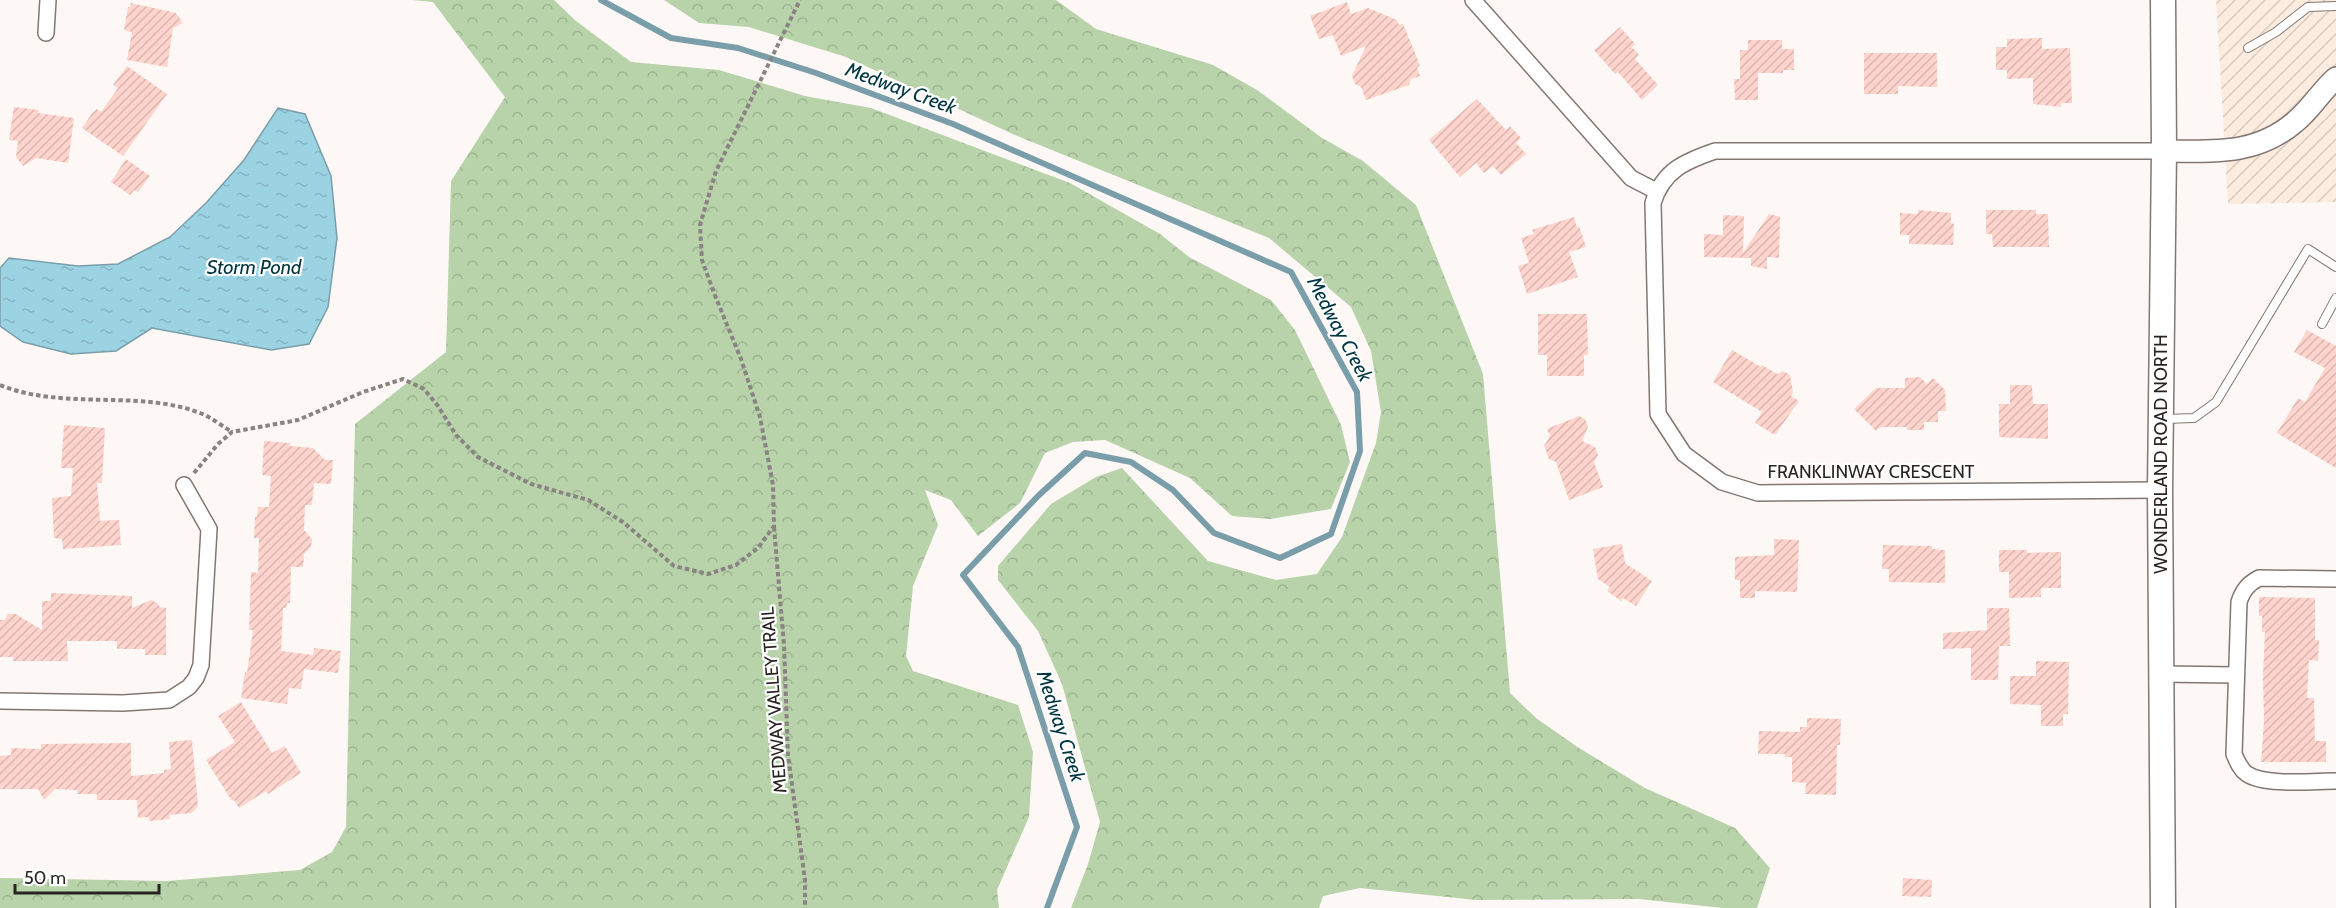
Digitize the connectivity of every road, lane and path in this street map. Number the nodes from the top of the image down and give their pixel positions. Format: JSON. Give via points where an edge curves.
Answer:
{"nodes":[{"id":1,"x":48,"y":0,"type":"edge"},
{"id":2,"x":800,"y":0,"type":"edge"},
{"id":3,"x":1473,"y":0,"type":"edge"},
{"id":4,"x":2163,"y":0,"type":"edge"},
{"id":5,"x":2336,"y":6,"type":"edge"},
{"id":6,"x":45,"y":33,"type":"dead end"},
{"id":7,"x":2248,"y":48,"type":"dead end"},
{"id":8,"x":2336,"y":78,"type":"edge"},
{"id":9,"x":2164,"y":151,"type":"junction"},
{"id":10,"x":1656,"y":191,"type":"junction"},
{"id":11,"x":2336,"y":267,"type":"edge"},
{"id":12,"x":2336,"y":298,"type":"edge"},
{"id":13,"x":2322,"y":324,"type":"dead end"},
{"id":14,"x":0,"y":385,"type":"edge"},
{"id":15,"x":2161,"y":420,"type":"junction"},
{"id":16,"x":232,"y":432,"type":"junction"},
{"id":17,"x":184,"y":485,"type":"joint"},
{"id":18,"x":2160,"y":490,"type":"junction"},
{"id":19,"x":774,"y":526,"type":"junction"},
{"id":20,"x":2336,"y":579,"type":"edge"},
{"id":21,"x":2161,"y":674,"type":"junction"},
{"id":22,"x":2236,"y":675,"type":"junction"},
{"id":23,"x":0,"y":701,"type":"edge"},
{"id":24,"x":2336,"y":781,"type":"edge"},
{"id":25,"x":805,"y":908,"type":"edge"},
{"id":26,"x":2163,"y":908,"type":"edge"}],
"edges":[{"from":1,"to":6,"type":"street"},
{"from":2,"to":19,"type":"path","name":"MEDWAY VALLEY TRAIL","via":[[716,171],[700,225],[702,260],[760,417],[773,485]]},
{"from":3,"to":10,"type":"street","via":[[1631,178]]},
{"from":4,"to":9,"type":"main road","name":"WONDERLAND ROAD NORTH"},
{"from":5,"to":7,"type":"lane","via":[[2308,8]]},
{"from":8,"to":9,"type":"street","via":[[2295,123],[2259,145],[2220,151]]},
{"from":9,"to":10,"type":"street","via":[[1715,151],[1685,162]]},
{"from":9,"to":15,"type":"main road","name":"WONDERLAND ROAD NORTH"},
{"from":10,"to":18,"type":"street","name":"FRANKLINWAY CRESCENT","via":[[1653,203],[1658,414],[1684,454],[1722,482],[1758,493]]},
{"from":11,"to":15,"type":"lane","via":[[2308,249],[2216,402],[2194,418]]},
{"from":12,"to":13,"type":"lane"},
{"from":14,"to":16,"type":"path","via":[[18,392],[68,399],[162,403],[203,414]]},
{"from":15,"to":18,"type":"main road","name":"WONDERLAND ROAD NORTH"},
{"from":16,"to":17,"type":"path"},
{"from":16,"to":19,"type":"path","via":[[298,420],[403,379],[424,389],[456,435],[478,457],[531,484],[588,500],[623,522],[674,566],[708,574],[736,565],[758,548]]},
{"from":17,"to":23,"type":"street","via":[[209,529],[201,665],[189,687],[169,700]]},
{"from":18,"to":21,"type":"main road","name":"WONDERLAND ROAD NORTH"},
{"from":19,"to":25,"type":"path","name":"MEDWAY VALLEY TRAIL","via":[[788,755],[806,880]]},
{"from":20,"to":22,"type":"street","via":[[2259,578],[2249,584],[2239,602]]},
{"from":21,"to":22,"type":"street"},
{"from":21,"to":26,"type":"main road","name":"WONDERLAND ROAD NORTH"},
{"from":22,"to":24,"type":"street","via":[[2234,754],[2247,774],[2273,781]]}]}
